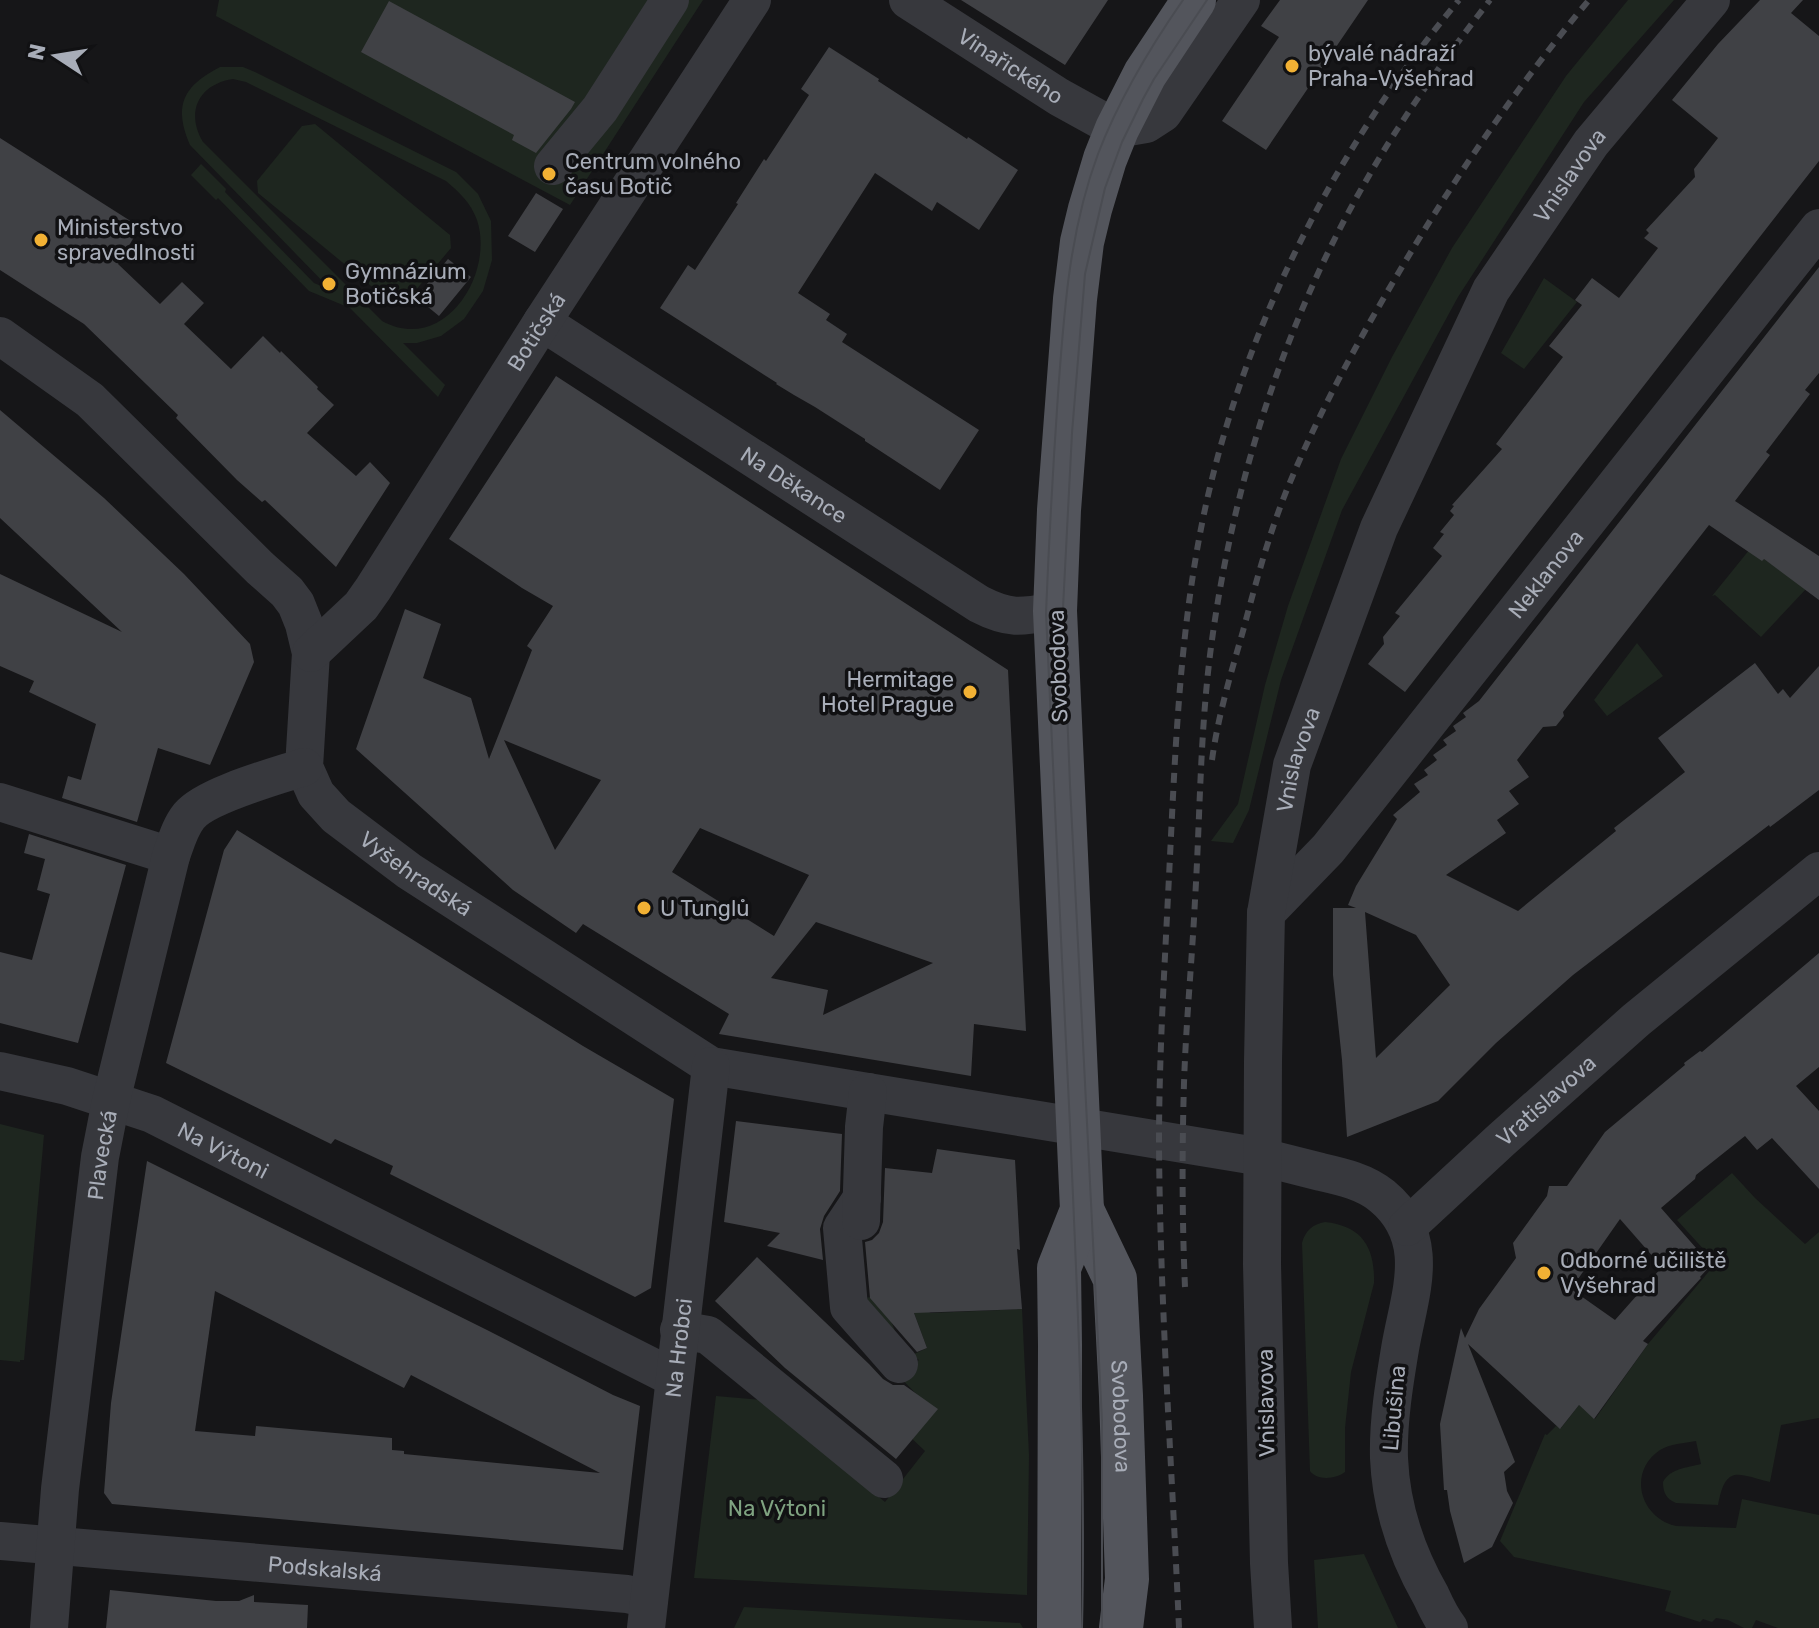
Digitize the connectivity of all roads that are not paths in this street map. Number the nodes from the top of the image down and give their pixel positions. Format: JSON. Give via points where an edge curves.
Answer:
{"nodes":[{"id":1,"x":670,"y":0,"type":"edge"},
{"id":2,"x":752,"y":0,"type":"edge"},
{"id":3,"x":908,"y":0,"type":"edge"},
{"id":4,"x":1194,"y":0,"type":"edge"},
{"id":5,"x":1241,"y":0,"type":"edge"},
{"id":6,"x":1711,"y":0,"type":"edge"},
{"id":7,"x":1117,"y":129,"type":"junction"},
{"id":8,"x":553,"y":166,"type":"dead end"},
{"id":9,"x":1819,"y":228,"type":"edge"},
{"id":10,"x":542,"y":322,"type":"junction"},
{"id":11,"x":0,"y":336,"type":"edge"},
{"id":12,"x":1055,"y":611,"type":"junction"},
{"id":13,"x":311,"y":653,"type":"junction"},
{"id":14,"x":304,"y":767,"type":"junction"},
{"id":15,"x":0,"y":802,"type":"edge"},
{"id":16,"x":171,"y":856,"type":"junction"},
{"id":17,"x":1819,"y":871,"type":"edge"},
{"id":18,"x":1266,"y":913,"type":"junction"},
{"id":19,"x":711,"y":1066,"type":"junction"},
{"id":20,"x":0,"y":1071,"type":"edge"},
{"id":21,"x":868,"y":1092,"type":"junction"},
{"id":22,"x":111,"y":1101,"type":"junction"},
{"id":23,"x":1078,"y":1126,"type":"junction"},
{"id":24,"x":1262,"y":1157,"type":"junction"},
{"id":25,"x":1082,"y":1210,"type":"junction"},
{"id":26,"x":1407,"y":1227,"type":"junction"},
{"id":27,"x":679,"y":1330,"type":"junction"},
{"id":28,"x":899,"y":1364,"type":"dead end"},
{"id":29,"x":674,"y":1378,"type":"junction"},
{"id":30,"x":884,"y":1479,"type":"dead end"},
{"id":31,"x":0,"y":1541,"type":"edge"},
{"id":32,"x":56,"y":1546,"type":"junction"},
{"id":33,"x":647,"y":1614,"type":"edge"},
{"id":34,"x":49,"y":1628,"type":"edge"},
{"id":35,"x":1059,"y":1628,"type":"edge"},
{"id":36,"x":1121,"y":1628,"type":"edge"},
{"id":37,"x":1273,"y":1628,"type":"edge"},
{"id":38,"x":1449,"y":1628,"type":"edge"}],
"edges":[{"from":1,"to":8,"type":"street","via":[[600,109]]},
{"from":2,"to":10,"type":"street","name":"Botičská"},
{"from":3,"to":7,"type":"street","name":"Vinařického"},
{"from":4,"to":7,"type":"main road","name":"Svobodova","via":[[1145,74]]},
{"from":5,"to":7,"type":"street","via":[[1163,113],[1146,124]]},
{"from":6,"to":18,"type":"street","name":"Vnislavova","via":[[1591,143],[1491,290],[1379,528],[1329,659],[1292,765]]},
{"from":7,"to":12,"type":"main road","name":"Svobodova","via":[[1093,196],[1077,272]]},
{"from":9,"to":18,"type":"street","name":"Neklanova","via":[[1328,849]]},
{"from":10,"to":12,"type":"street","name":"Na Děkance","via":[[979,604],[1018,617]]},
{"from":10,"to":13,"type":"street","name":"Botičská","via":[[373,589]]},
{"from":11,"to":13,"type":"street","via":[[90,400],[277,582],[296,604]]},
{"from":12,"to":23,"type":"main road","name":"Svobodova"},
{"from":13,"to":14,"type":"street"},
{"from":14,"to":16,"type":"street","name":"Plavecká","via":[[201,805],[183,825]]},
{"from":14,"to":19,"type":"street","name":"Vyšehradská","via":[[316,794],[336,816],[409,871]]},
{"from":15,"to":16,"type":"street"},
{"from":16,"to":22,"type":"street","name":"Plavecká"},
{"from":17,"to":26,"type":"street","name":"Vratislavova","via":[[1636,1020]]},
{"from":18,"to":24,"type":"street","name":"Vnislavova"},
{"from":19,"to":21,"type":"street","name":"Vyšehradská"},
{"from":19,"to":27,"type":"street","name":"Na Hrobci"},
{"from":20,"to":22,"type":"street","name":"Na Výtoni"},
{"from":21,"to":23,"type":"street","name":"Vyšehradská"},
{"from":21,"to":28,"type":"street","via":[[861,1211],[842,1228],[849,1307]]},
{"from":22,"to":29,"type":"street","name":"Na Výtoni","via":[[152,1114]]},
{"from":22,"to":32,"type":"street","name":"Plavecká","via":[[96,1189]]},
{"from":23,"to":24,"type":"street","name":"Vyšehradská"},
{"from":23,"to":25,"type":"main road","name":"Svobodova"},
{"from":24,"to":26,"type":"street","via":[[1371,1188]]},
{"from":24,"to":37,"type":"street","name":"Vnislavova"},
{"from":25,"to":35,"type":"main road","name":"Svobodova","via":[[1059,1268]]},
{"from":25,"to":36,"type":"main road","name":"Svobodova","via":[[1115,1279],[1127,1579]]},
{"from":26,"to":38,"type":"street","name":"Libušina","via":[[1415,1276],[1400,1348],[1389,1461],[1403,1537]]},
{"from":27,"to":29,"type":"street","name":"Na Hrobci"},
{"from":27,"to":30,"type":"street","via":[[708,1335]]},
{"from":29,"to":33,"type":"street","name":"Na Hrobci"},
{"from":31,"to":32,"type":"street","name":"Podskalská"},
{"from":32,"to":33,"type":"street","name":"Podskalská","via":[[627,1594]]},
{"from":32,"to":34,"type":"street","name":"Plavecká"}]}
